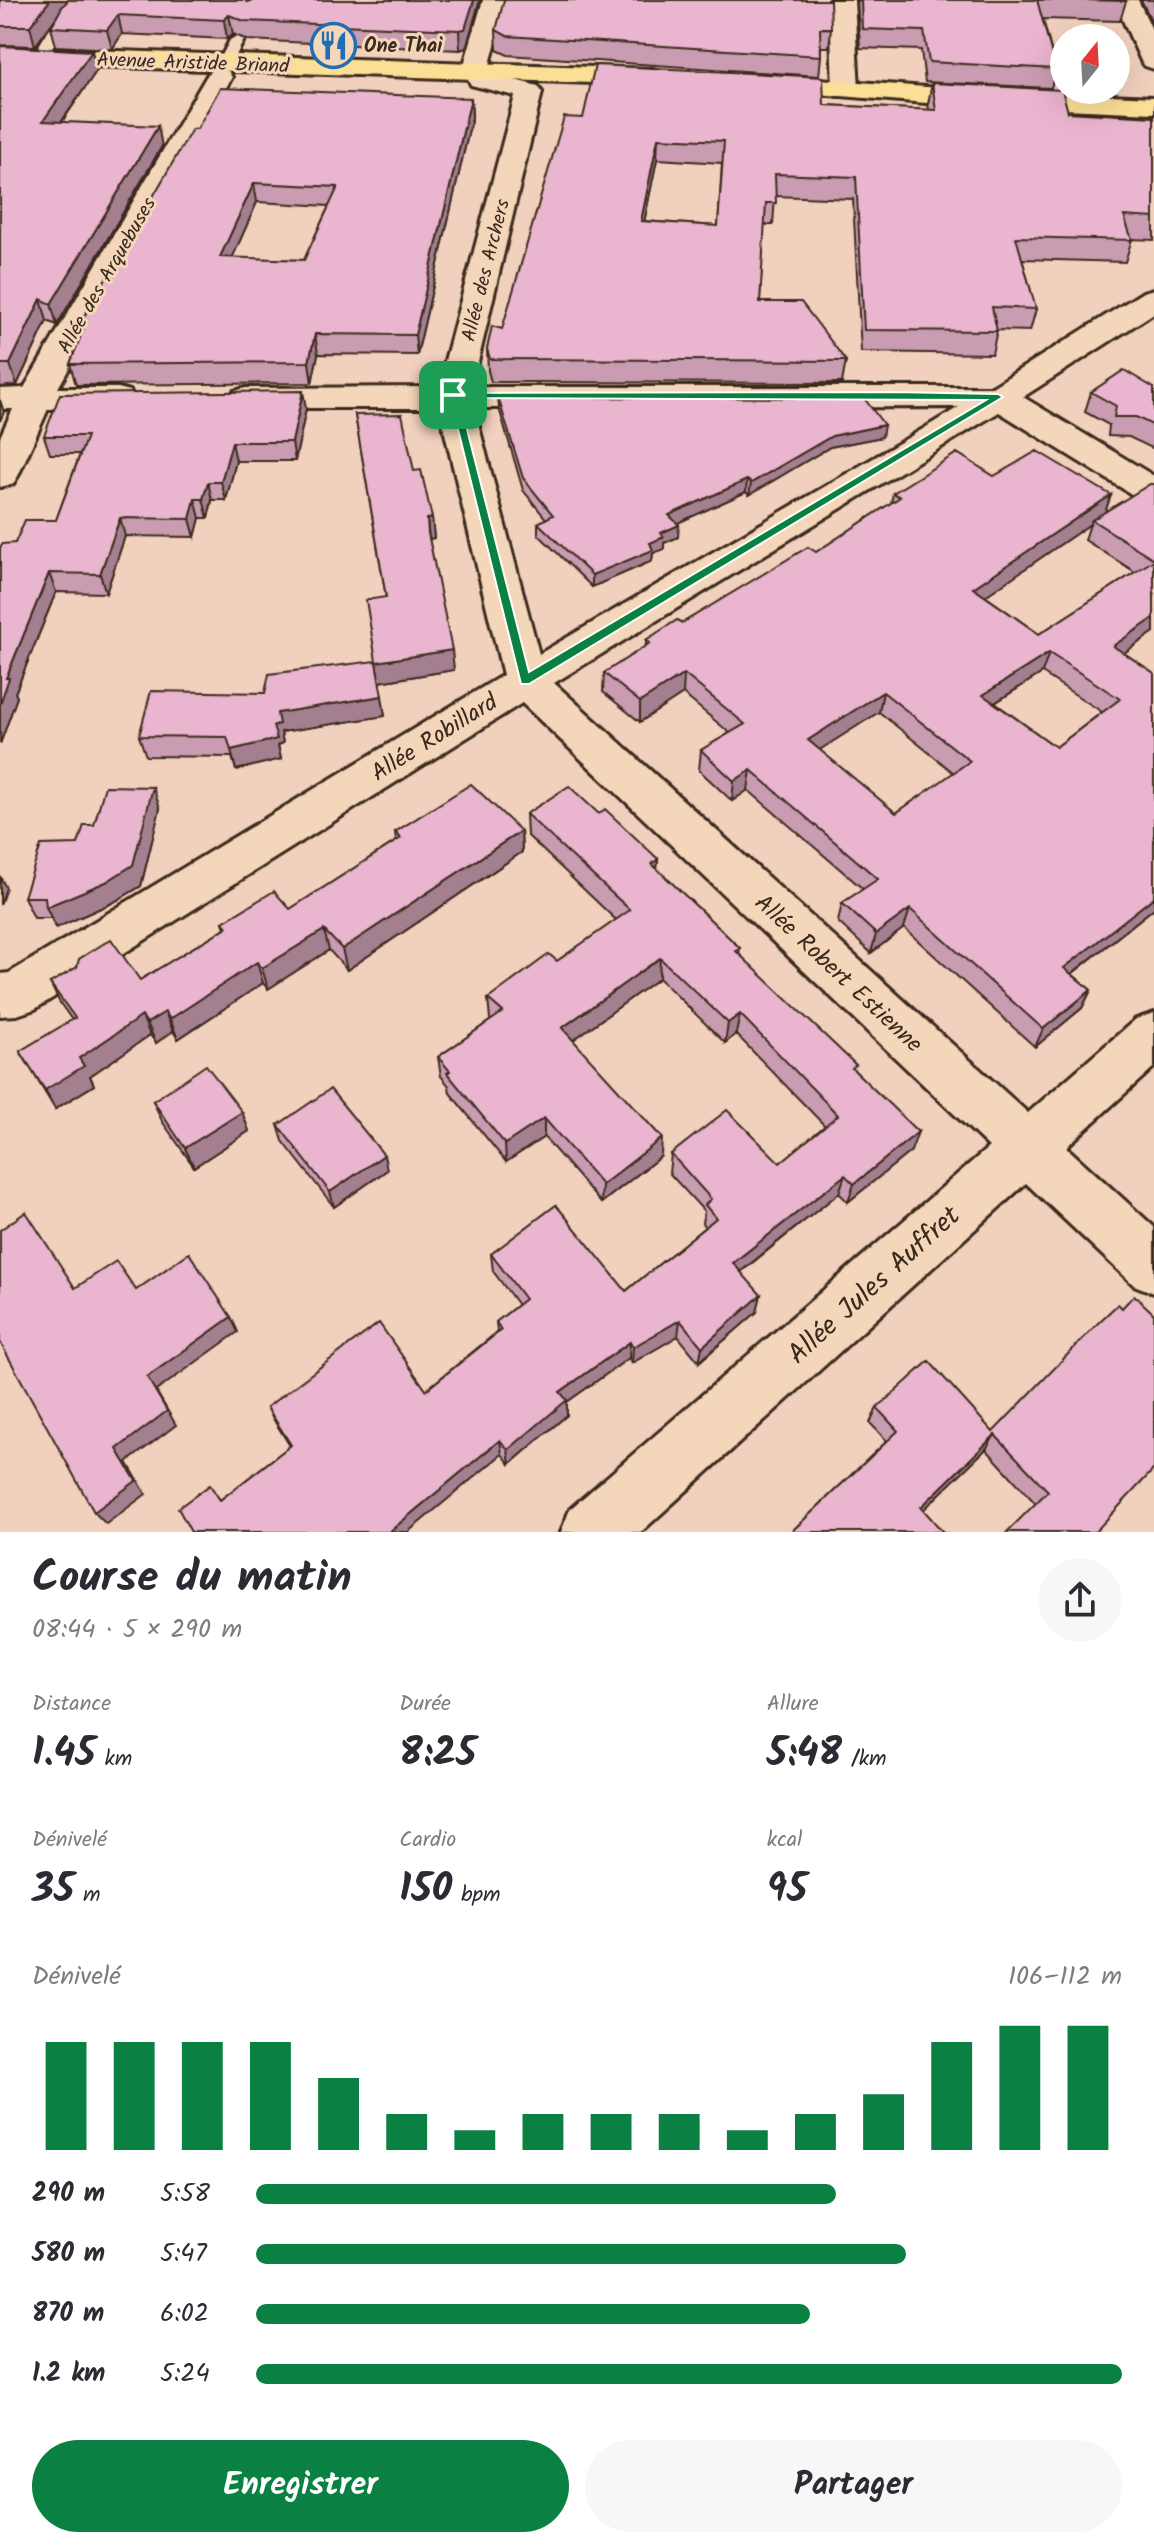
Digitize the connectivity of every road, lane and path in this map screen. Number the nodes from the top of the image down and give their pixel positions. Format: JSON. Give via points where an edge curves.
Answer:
{"nodes":[{"id":1,"x":495,"y":0,"type":"edge"},
{"id":2,"x":842,"y":0,"type":"edge"},
{"id":3,"x":1126,"y":0,"type":"edge"},
{"id":4,"x":57,"y":27,"type":"edge"},
{"id":5,"x":237,"y":40,"type":"edge"},
{"id":6,"x":0,"y":55,"type":"edge"},
{"id":7,"x":39,"y":57,"type":"junction"},
{"id":8,"x":1154,"y":61,"type":"edge"},
{"id":9,"x":0,"y":67,"type":"edge"},
{"id":10,"x":476,"y":68,"type":"junction"},
{"id":11,"x":222,"y":71,"type":"junction"},
{"id":12,"x":542,"y":82,"type":"junction"},
{"id":13,"x":670,"y":87,"type":"edge"},
{"id":14,"x":846,"y":90,"type":"junction"},
{"id":15,"x":1154,"y":105,"type":"edge"},
{"id":16,"x":1154,"y":118,"type":"edge"},
{"id":17,"x":1154,"y":299,"type":"edge"},
{"id":18,"x":453,"y":395,"type":"junction"},
{"id":19,"x":998,"y":397,"type":"junction"},
{"id":20,"x":157,"y":398,"type":"edge"},
{"id":21,"x":219,"y":398,"type":"edge"},
{"id":22,"x":0,"y":399,"type":"edge"},
{"id":23,"x":35,"y":399,"type":"junction"},
{"id":24,"x":0,"y":476,"type":"edge"},
{"id":25,"x":1154,"y":492,"type":"edge"},
{"id":26,"x":525,"y":681,"type":"junction"},
{"id":27,"x":0,"y":995,"type":"edge"},
{"id":28,"x":1154,"y":1035,"type":"edge"},
{"id":29,"x":1028,"y":1147,"type":"junction"},
{"id":30,"x":1154,"y":1265,"type":"edge"},
{"id":31,"x":593,"y":1532,"type":"edge"}],
"edges":[{"from":1,"to":10,"type":"street"},
{"from":2,"to":14,"type":"street"},
{"from":3,"to":8,"type":"street"},
{"from":4,"to":7,"type":"lane"},
{"from":5,"to":11,"type":"lane"},
{"from":6,"to":7,"type":"main road","name":"Avenue Aristide Briand"},
{"from":7,"to":11,"type":"main road","name":"Avenue Aristide Briand"},
{"from":9,"to":11,"type":"main road","name":"Avenue Aristide Briand"},
{"from":10,"to":11,"type":"main road","name":"Avenue Aristide Briand"},
{"from":10,"to":12,"type":"street","via":[[480,79]]},
{"from":11,"to":12,"type":"main road","name":"Avenue Aristide Briand"},
{"from":11,"to":23,"type":"street","name":"Allée des Arquebuses"},
{"from":12,"to":13,"type":"main road","name":"Avenue Aristide Briand"},
{"from":12,"to":18,"type":"street","name":"Allée des Archers"},
{"from":14,"to":15,"type":"main road"},
{"from":14,"to":16,"type":"main road","via":[[744,90]]},
{"from":17,"to":19,"type":"street","name":"Allée Robillard"},
{"from":18,"to":19,"type":"street"},
{"from":18,"to":21,"type":"street"},
{"from":18,"to":26,"type":"street","name":"Allée des Archers"},
{"from":19,"to":25,"type":"street"},
{"from":19,"to":26,"type":"street","name":"Allée Robillard"},
{"from":20,"to":23,"type":"street"},
{"from":22,"to":23,"type":"street"},
{"from":23,"to":24,"type":"street","name":"Allée des Arquebuses"},
{"from":26,"to":27,"type":"street","name":"Allée Robillard","via":[[17,994]]},
{"from":26,"to":29,"type":"street","name":"Allée Robert Estienne"},
{"from":28,"to":29,"type":"street","name":"Allée Jules Auffret"},
{"from":29,"to":30,"type":"street","name":"Allée Robert Estienne"},
{"from":29,"to":31,"type":"street","name":"Allée Jules Auffret"}]}
